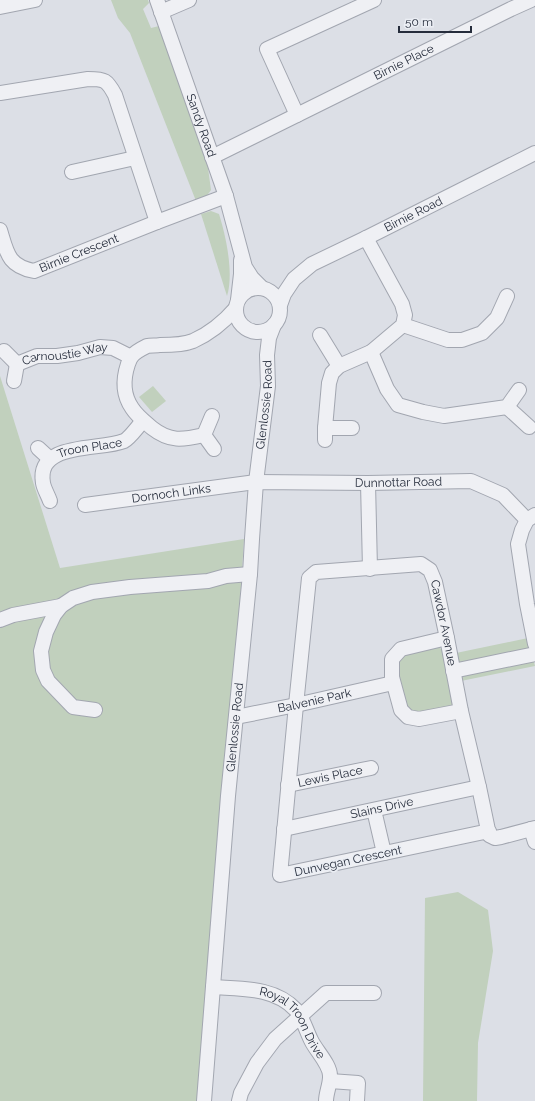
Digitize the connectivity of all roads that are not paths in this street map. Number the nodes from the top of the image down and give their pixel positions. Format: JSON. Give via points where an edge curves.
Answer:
{"nodes":[{"id":1,"x":35,"y":0,"type":"edge"},
{"id":2,"x":189,"y":0,"type":"edge"},
{"id":3,"x":374,"y":0,"type":"edge"},
{"id":4,"x":532,"y":0,"type":"edge"},
{"id":5,"x":508,"y":5,"type":"edge"},
{"id":6,"x":159,"y":6,"type":"edge"},
{"id":7,"x":0,"y":7,"type":"edge"},
{"id":8,"x":0,"y":93,"type":"edge"},
{"id":9,"x":297,"y":115,"type":"junction"},
{"id":10,"x":535,"y":153,"type":"edge"},
{"id":11,"x":212,"y":157,"type":"junction"},
{"id":12,"x":135,"y":158,"type":"junction"},
{"id":13,"x":72,"y":172,"type":"dead end"},
{"id":14,"x":226,"y":196,"type":"junction"},
{"id":15,"x":157,"y":222,"type":"junction"},
{"id":16,"x":0,"y":230,"type":"edge"},
{"id":17,"x":366,"y":238,"type":"junction"},
{"id":18,"x":241,"y":253,"type":"junction"},
{"id":19,"x":294,"y":279,"type":"junction"},
{"id":20,"x":264,"y":289,"type":"junction"},
{"id":21,"x":507,"y":296,"type":"dead end"},
{"id":22,"x":237,"y":304,"type":"junction"},
{"id":23,"x":280,"y":305,"type":"junction"},
{"id":24,"x":274,"y":325,"type":"junction"},
{"id":25,"x":403,"y":325,"type":"junction"},
{"id":26,"x":216,"y":328,"type":"junction"},
{"id":27,"x":247,"y":328,"type":"junction"},
{"id":28,"x":320,"y":335,"type":"dead end"},
{"id":29,"x":4,"y":351,"type":"dead end"},
{"id":30,"x":371,"y":352,"type":"junction"},
{"id":31,"x":267,"y":354,"type":"junction"},
{"id":32,"x":131,"y":357,"type":"junction"},
{"id":33,"x":17,"y":364,"type":"junction"},
{"id":34,"x":339,"y":366,"type":"junction"},
{"id":35,"x":14,"y":381,"type":"dead end"},
{"id":36,"x":519,"y":390,"type":"dead end"},
{"id":37,"x":507,"y":407,"type":"junction"},
{"id":38,"x":212,"y":416,"type":"dead end"},
{"id":39,"x":143,"y":421,"type":"junction"},
{"id":40,"x":529,"y":427,"type":"dead end"},
{"id":41,"x":352,"y":428,"type":"dead end"},
{"id":42,"x":204,"y":435,"type":"junction"},
{"id":43,"x":38,"y":448,"type":"dead end"},
{"id":44,"x":214,"y":449,"type":"dead end"},
{"id":45,"x":50,"y":459,"type":"junction"},
{"id":46,"x":256,"y":482,"type":"junction"},
{"id":47,"x":368,"y":483,"type":"junction"},
{"id":48,"x":50,"y":501,"type":"dead end"},
{"id":49,"x":85,"y":505,"type":"dead end"},
{"id":50,"x":531,"y":517,"type":"edge"},
{"id":51,"x":370,"y":568,"type":"junction"},
{"id":52,"x":250,"y":574,"type":"junction"},
{"id":53,"x":531,"y":603,"type":"edge"},
{"id":54,"x":61,"y":606,"type":"junction"},
{"id":55,"x":0,"y":620,"type":"edge"},
{"id":56,"x":447,"y":638,"type":"junction"},
{"id":57,"x":535,"y":644,"type":"edge"},
{"id":58,"x":535,"y":654,"type":"edge"},
{"id":59,"x":453,"y":671,"type":"junction"},
{"id":60,"x":393,"y":683,"type":"junction"},
{"id":61,"x":296,"y":706,"type":"junction"},
{"id":62,"x":95,"y":710,"type":"dead end"},
{"id":63,"x":461,"y":711,"type":"junction"},
{"id":64,"x":236,"y":718,"type":"junction"},
{"id":65,"x":372,"y":768,"type":"dead end"},
{"id":66,"x":288,"y":785,"type":"junction"},
{"id":67,"x":479,"y":787,"type":"junction"},
{"id":68,"x":374,"y":810,"type":"junction"},
{"id":69,"x":284,"y":829,"type":"junction"},
{"id":70,"x":489,"y":831,"type":"junction"},
{"id":71,"x":534,"y":833,"type":"edge"},
{"id":72,"x":384,"y":853,"type":"junction"},
{"id":73,"x":213,"y":987,"type":"junction"},
{"id":74,"x":374,"y":993,"type":"dead end"},
{"id":75,"x":300,"y":1016,"type":"junction"},
{"id":76,"x":330,"y":1081,"type":"junction"},
{"id":77,"x":204,"y":1101,"type":"edge"},
{"id":78,"x":238,"y":1101,"type":"edge"},
{"id":79,"x":326,"y":1101,"type":"edge"},
{"id":80,"x":357,"y":1101,"type":"edge"}],
"edges":[{"from":1,"to":7,"type":"street"},
{"from":2,"to":6,"type":"street"},
{"from":3,"to":9,"type":"street","via":[[267,49]]},
{"from":4,"to":5,"type":"street","name":"Birnie Place"},
{"from":5,"to":9,"type":"street","name":"Birnie Place"},
{"from":6,"to":11,"type":"street","name":"Sandy Road"},
{"from":8,"to":12,"type":"street","via":[[100,79],[110,85],[115,95]]},
{"from":9,"to":11,"type":"street","name":"Birnie Place"},
{"from":10,"to":17,"type":"street","name":"Birnie Road"},
{"from":11,"to":14,"type":"street","name":"Sandy Road"},
{"from":12,"to":13,"type":"street"},
{"from":12,"to":15,"type":"street"},
{"from":14,"to":15,"type":"street","name":"Birnie Crescent"},
{"from":14,"to":18,"type":"street","name":"Sandy Road"},
{"from":15,"to":16,"type":"street","name":"Birnie Crescent","via":[[34,271],[23,269],[8,256]]},
{"from":17,"to":19,"type":"street","name":"Birnie Road","via":[[312,264]]},
{"from":17,"to":25,"type":"street","via":[[402,304],[405,315]]},
{"from":18,"to":20,"type":"street","name":"Sandy Road","via":[[252,278]]},
{"from":18,"to":22,"type":"street","name":"Sandy Road"},
{"from":19,"to":20,"type":"street","name":"Birnie Road"},
{"from":19,"to":23,"type":"street","name":"Birnie Road"},
{"from":20,"to":22,"type":"street","via":[[249,290],[242,294]]},
{"from":20,"to":23,"type":"street","via":[[276,296]]},
{"from":21,"to":25,"type":"street","via":[[497,318],[482,333],[462,340],[448,340]]},
{"from":22,"to":26,"type":"street"},
{"from":22,"to":27,"type":"street","via":[[239,322]]},
{"from":23,"to":24,"type":"street","via":[[280,313]]},
{"from":24,"to":27,"type":"street","via":[[256,332]]},
{"from":24,"to":31,"type":"street","name":"Glenlossie Road"},
{"from":25,"to":30,"type":"street"},
{"from":26,"to":27,"type":"street","via":[[230,325]]},
{"from":26,"to":32,"type":"street","via":[[191,342],[148,346]]},
{"from":27,"to":31,"type":"street","name":"Glenlossie Road","via":[[261,341]]},
{"from":28,"to":34,"type":"street"},
{"from":29,"to":33,"type":"street","name":"Carnoustie Way"},
{"from":30,"to":34,"type":"street"},
{"from":30,"to":37,"type":"street","via":[[387,389],[398,405],[444,416]]},
{"from":31,"to":46,"type":"street","name":"Glenlossie Road","via":[[268,386]]},
{"from":32,"to":33,"type":"street","name":"Carnoustie Way","via":[[113,348],[100,347],[57,356],[37,356]]},
{"from":32,"to":39,"type":"street","via":[[124,379],[126,394],[132,408]]},
{"from":33,"to":35,"type":"street"},
{"from":34,"to":41,"type":"street","via":[[332,373],[328,383],[325,434]]},
{"from":36,"to":37,"type":"street"},
{"from":37,"to":40,"type":"street"},
{"from":38,"to":42,"type":"street"},
{"from":39,"to":42,"type":"street","via":[[170,438],[186,439]]},
{"from":39,"to":45,"type":"street","name":"Troon Place","via":[[125,440],[111,445],[78,448]]},
{"from":42,"to":44,"type":"street"},
{"from":43,"to":45,"type":"street"},
{"from":45,"to":48,"type":"street","name":"Troon Place","via":[[45,465],[43,483]]},
{"from":46,"to":47,"type":"street","name":"Dunnottar Road"},
{"from":46,"to":49,"type":"street","name":"Dornoch Links"},
{"from":46,"to":52,"type":"street","name":"Glenlossie Road"},
{"from":47,"to":50,"type":"street","name":"Dunnottar Road","via":[[471,481],[503,495]]},
{"from":47,"to":51,"type":"street"},
{"from":50,"to":53,"type":"street","via":[[522,530],[518,544]]},
{"from":51,"to":56,"type":"street","name":"Cawdor Avenue","via":[[421,564],[430,570]]},
{"from":51,"to":61,"type":"street","name":"Cawdor Avenue","via":[[316,572],[309,578]]},
{"from":52,"to":54,"type":"street","via":[[208,581],[92,592],[73,598]]},
{"from":52,"to":64,"type":"street","name":"Glenlossie Road"},
{"from":53,"to":57,"type":"street"},
{"from":54,"to":55,"type":"street"},
{"from":54,"to":62,"type":"street","via":[[46,632],[41,651],[43,670],[48,681],[73,707]]},
{"from":56,"to":59,"type":"street","name":"Cawdor Avenue"},
{"from":56,"to":60,"type":"street","via":[[401,649],[392,659]]},
{"from":58,"to":59,"type":"street"},
{"from":59,"to":63,"type":"street","name":"Cawdor Avenue"},
{"from":60,"to":61,"type":"street","name":"Balvenie Park"},
{"from":60,"to":63,"type":"street","via":[[401,710],[408,716],[419,719]]},
{"from":61,"to":64,"type":"street","name":"Balvenie Park"},
{"from":61,"to":66,"type":"street","name":"Dunvegan Crescent"},
{"from":63,"to":67,"type":"street","name":"Cawdor Avenue"},
{"from":64,"to":73,"type":"street","name":"Glenlossie Road"},
{"from":65,"to":66,"type":"street","name":"Lewis Place"},
{"from":66,"to":69,"type":"street","name":"Dunvegan Crescent"},
{"from":67,"to":68,"type":"street","name":"Slains Drive"},
{"from":67,"to":70,"type":"street","name":"Cawdor Avenue"},
{"from":68,"to":69,"type":"street","name":"Slains Drive"},
{"from":68,"to":72,"type":"street"},
{"from":69,"to":72,"type":"street","name":"Dunvegan Crescent","via":[[280,875]]},
{"from":70,"to":71,"type":"street","via":[[495,838]]},
{"from":70,"to":72,"type":"street","name":"Dunvegan Crescent"},
{"from":73,"to":75,"type":"street","name":"Royal Troon Drive","via":[[272,994],[285,1000]]},
{"from":73,"to":77,"type":"street","name":"Glenlossie Road"},
{"from":74,"to":75,"type":"street","via":[[326,993]]},
{"from":75,"to":76,"type":"street","name":"Royal Troon Drive","via":[[314,1046],[328,1065]]},
{"from":75,"to":78,"type":"street","via":[[275,1038],[257,1062]]},
{"from":76,"to":79,"type":"street","name":"Royal Troon Drive"},
{"from":76,"to":80,"type":"street","via":[[358,1083]]}]}
